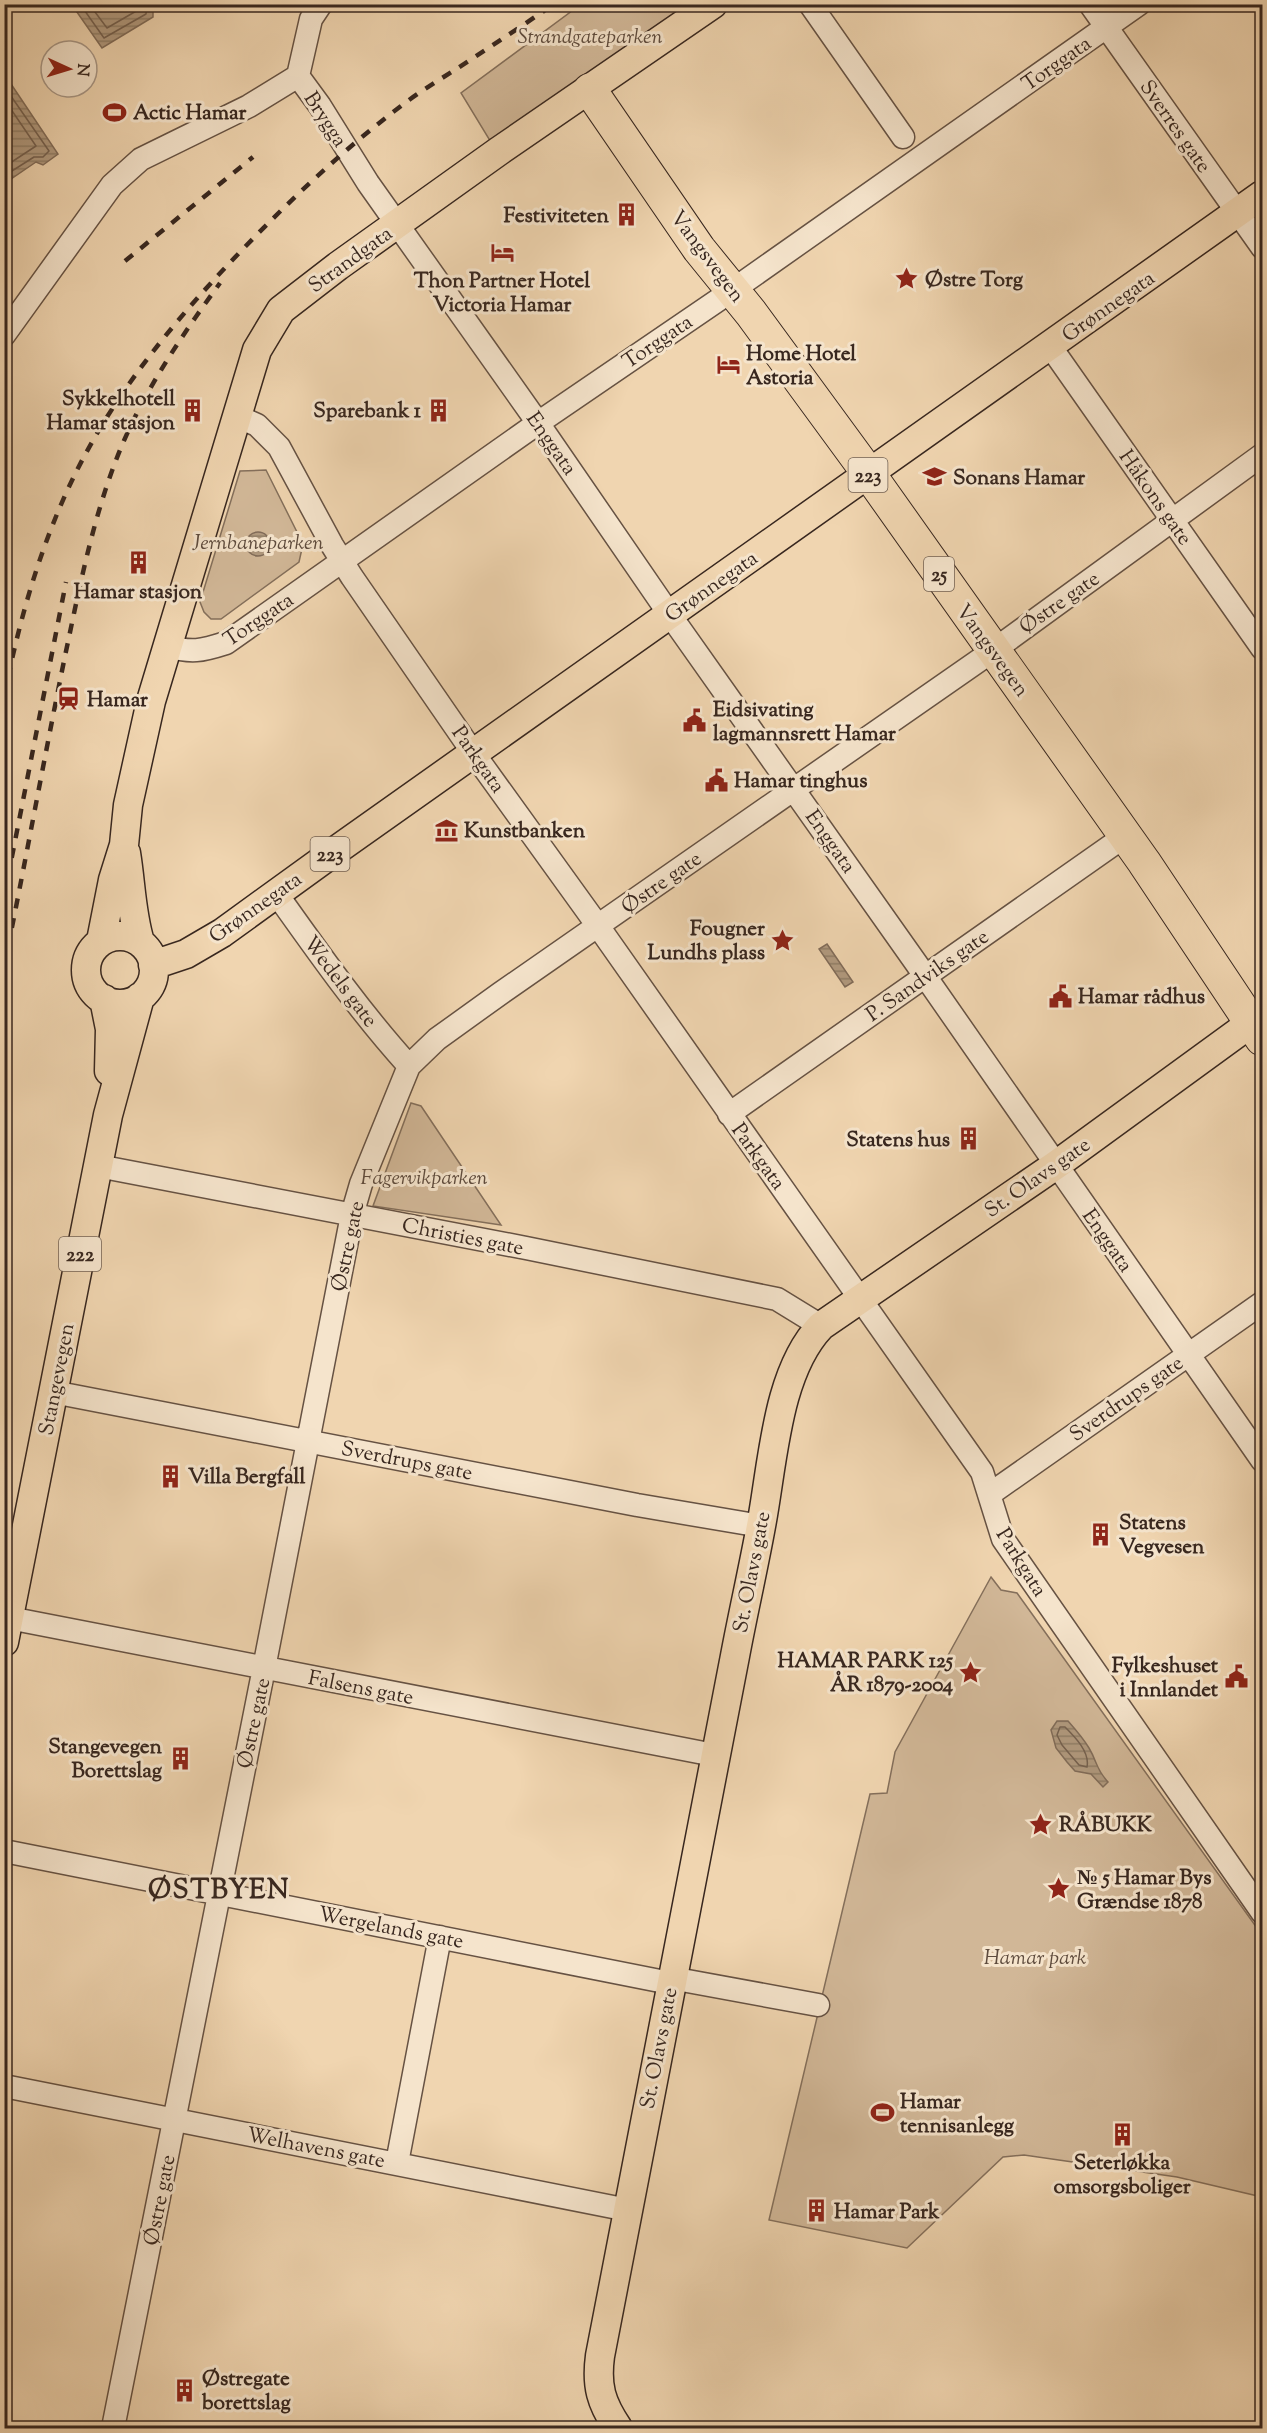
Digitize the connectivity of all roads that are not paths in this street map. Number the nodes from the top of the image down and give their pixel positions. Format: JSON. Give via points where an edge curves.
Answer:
{"nodes":[{"id":1,"x":321,"y":4,"type":"edge"},
{"id":2,"x":713,"y":4,"type":"edge"},
{"id":3,"x":810,"y":4,"type":"edge"},
{"id":4,"x":1090,"y":4,"type":"edge"},
{"id":5,"x":1139,"y":4,"type":"edge"},
{"id":6,"x":1107,"y":28,"type":"junction"},
{"id":7,"x":298,"y":76,"type":"junction"},
{"id":8,"x":590,"y":90,"type":"junction"},
{"id":9,"x":903,"y":137,"type":"dead end"},
{"id":10,"x":1263,"y":195,"type":"edge"},
{"id":11,"x":1238,"y":213,"type":"junction"},
{"id":12,"x":398,"y":224,"type":"junction"},
{"id":13,"x":1263,"y":247,"type":"edge"},
{"id":14,"x":733,"y":290,"type":"junction"},
{"id":15,"x":4,"y":335,"type":"edge"},
{"id":16,"x":1050,"y":346,"type":"junction"},
{"id":17,"x":236,"y":416,"type":"junction"},
{"id":18,"x":538,"y":423,"type":"junction"},
{"id":19,"x":1263,"y":455,"type":"edge"},
{"id":20,"x":869,"y":474,"type":"junction"},
{"id":21,"x":1171,"y":520,"type":"junction"},
{"id":22,"x":342,"y":561,"type":"junction"},
{"id":23,"x":670,"y":615,"type":"junction"},
{"id":24,"x":166,"y":646,"type":"junction"},
{"id":25,"x":1263,"y":648,"type":"edge"},
{"id":26,"x":994,"y":650,"type":"junction"},
{"id":27,"x":474,"y":754,"type":"junction"},
{"id":28,"x":794,"y":790,"type":"junction"},
{"id":29,"x":1125,"y":836,"type":"junction"},
{"id":30,"x":124,"y":845,"type":"junction"},
{"id":31,"x":276,"y":893,"type":"junction"},
{"id":32,"x":598,"y":926,"type":"junction"},
{"id":33,"x":101,"y":941,"type":"junction"},
{"id":34,"x":146,"y":954,"type":"junction"},
{"id":35,"x":926,"y":977,"type":"junction"},
{"id":36,"x":140,"y":997,"type":"junction"},
{"id":37,"x":104,"y":999,"type":"junction"},
{"id":38,"x":1259,"y":1026,"type":"edge"},
{"id":39,"x":409,"y":1066,"type":"junction"},
{"id":40,"x":729,"y":1114,"type":"junction"},
{"id":41,"x":108,"y":1116,"type":"junction"},
{"id":42,"x":1056,"y":1165,"type":"junction"},
{"id":43,"x":98,"y":1166,"type":"junction"},
{"id":44,"x":352,"y":1215,"type":"junction"},
{"id":45,"x":861,"y":1298,"type":"junction"},
{"id":46,"x":1263,"y":1303,"type":"edge"},
{"id":47,"x":821,"y":1326,"type":"junction"},
{"id":48,"x":1188,"y":1354,"type":"junction"},
{"id":49,"x":53,"y":1392,"type":"junction"},
{"id":50,"x":308,"y":1441,"type":"junction"},
{"id":51,"x":1263,"y":1460,"type":"edge"},
{"id":52,"x":990,"y":1494,"type":"junction"},
{"id":53,"x":761,"y":1527,"type":"junction"},
{"id":54,"x":7,"y":1630,"type":"edge"},
{"id":55,"x":264,"y":1668,"type":"junction"},
{"id":56,"x":714,"y":1755,"type":"junction"},
{"id":57,"x":4,"y":1851,"type":"edge"},
{"id":58,"x":219,"y":1893,"type":"junction"},
{"id":59,"x":1263,"y":1912,"type":"edge"},
{"id":60,"x":440,"y":1937,"type":"junction"},
{"id":61,"x":671,"y":1980,"type":"junction"},
{"id":62,"x":818,"y":2005,"type":"dead end"},
{"id":63,"x":4,"y":2086,"type":"edge"},
{"id":64,"x":175,"y":2120,"type":"junction"},
{"id":65,"x":397,"y":2163,"type":"junction"},
{"id":66,"x":628,"y":2210,"type":"junction"},
{"id":67,"x":113,"y":2428,"type":"edge"},
{"id":68,"x":618,"y":2428,"type":"edge"}],
"edges":[{"from":1,"to":7,"type":"street","name":"Brygga","via":[[311,19]]},
{"from":2,"to":8,"type":"main road","name":"Strandgata"},
{"from":3,"to":9,"type":"street"},
{"from":4,"to":6,"type":"street","name":"Sverres gate"},
{"from":5,"to":6,"type":"street","name":"Torggata"},
{"from":6,"to":11,"type":"street","name":"Sverres gate"},
{"from":6,"to":14,"type":"street","name":"Torggata"},
{"from":7,"to":12,"type":"street","name":"Brygga"},
{"from":7,"to":15,"type":"street","via":[[249,106],[141,159],[112,185]]},
{"from":8,"to":12,"type":"main road","name":"Strandgata"},
{"from":8,"to":14,"type":"highway","name":"Vangsvegen","number":"25","via":[[699,249]]},
{"from":10,"to":11,"type":"main road","name":"Grønnegata","number":"223"},
{"from":11,"to":13,"type":"street","name":"Sverres gate"},
{"from":11,"to":16,"type":"main road","name":"Grønnegata","number":"223"},
{"from":12,"to":17,"type":"main road","name":"Strandgata","via":[[281,310],[257,351]]},
{"from":12,"to":18,"type":"street","name":"Enggata"},
{"from":14,"to":18,"type":"street","name":"Torggata"},
{"from":14,"to":20,"type":"highway","name":"Vangsvegen","number":"25"},
{"from":16,"to":20,"type":"main road","name":"Grønnegata","number":"223"},
{"from":16,"to":21,"type":"street","name":"Håkons gate"},
{"from":17,"to":22,"type":"street","name":"Parkgata","via":[[256,425],[279,447]]},
{"from":17,"to":24,"type":"main road","name":"Strandgata"},
{"from":18,"to":22,"type":"street","name":"Torggata"},
{"from":18,"to":23,"type":"street","name":"Enggata"},
{"from":19,"to":21,"type":"street","name":"Østre gate"},
{"from":20,"to":23,"type":"main road","name":"Grønnegata","number":"223"},
{"from":20,"to":26,"type":"highway","name":"Vangsvegen","number":"25"},
{"from":21,"to":25,"type":"street","name":"Håkons gate"},
{"from":21,"to":26,"type":"street","name":"Østre gate"},
{"from":22,"to":24,"type":"street","name":"Torggata","via":[[226,643],[198,652]]},
{"from":22,"to":27,"type":"street","name":"Parkgata"},
{"from":23,"to":27,"type":"main road","name":"Grønnegata","number":"223"},
{"from":23,"to":28,"type":"street","name":"Enggata"},
{"from":24,"to":30,"type":"main road","via":[[135,770]]},
{"from":26,"to":28,"type":"street","name":"Østre gate"},
{"from":26,"to":29,"type":"highway","name":"Vangsvegen","number":"25"},
{"from":27,"to":31,"type":"main road","name":"Grønnegata","number":"223"},
{"from":27,"to":32,"type":"street","name":"Parkgata"},
{"from":28,"to":32,"type":"street","name":"Østre gate"},
{"from":28,"to":35,"type":"street","name":"Enggata"},
{"from":29,"to":35,"type":"street","name":"P. Sandviks gate"},
{"from":29,"to":38,"type":"highway","name":"Vangsvegen","number":"25"},
{"from":30,"to":33,"type":"main road"},
{"from":30,"to":34,"type":"main road","via":[[133,920]]},
{"from":31,"to":34,"type":"main road","name":"Grønnegata","number":"223","via":[[245,918],[186,954]]},
{"from":31,"to":39,"type":"street","name":"Wedels gate","via":[[384,1040]]},
{"from":32,"to":39,"type":"street","name":"Østre gate","via":[[437,1039]]},
{"from":32,"to":40,"type":"street","name":"Parkgata"},
{"from":33,"to":34,"type":"main road","via":[[121,936]]},
{"from":33,"to":37,"type":"main road","number":"222","via":[[90,953],[86,969],[90,986]]},
{"from":34,"to":36,"type":"main road","number":"222","via":[[151,982]]},
{"from":35,"to":40,"type":"street","name":"P. Sandviks gate"},
{"from":35,"to":42,"type":"street","name":"Enggata"},
{"from":36,"to":37,"type":"main road","via":[[122,1004]]},
{"from":36,"to":41,"type":"main road","name":"Stangevegen","number":"222"},
{"from":37,"to":41,"type":"main road","name":"Stangevegen","number":"222","via":[[110,1029]]},
{"from":38,"to":42,"type":"main road","name":"St. Olavs gate"},
{"from":39,"to":44,"type":"street","name":"Østre gate"},
{"from":40,"to":45,"type":"street","name":"Parkgata"},
{"from":41,"to":43,"type":"main road","name":"Stangevegen","number":"222"},
{"from":42,"to":45,"type":"main road","name":"St. Olavs gate"},
{"from":42,"to":48,"type":"street","name":"Enggata"},
{"from":43,"to":44,"type":"street","name":"Christies gate"},
{"from":43,"to":49,"type":"main road","name":"Stangevegen","number":"222"},
{"from":44,"to":47,"type":"street","name":"Christies gate","via":[[777,1299]]},
{"from":44,"to":50,"type":"street","name":"Østre gate"},
{"from":45,"to":47,"type":"main road","name":"St. Olavs gate"},
{"from":45,"to":52,"type":"street","name":"Parkgata","via":[[982,1472]]},
{"from":46,"to":48,"type":"street","name":"Sverdrups gate"},
{"from":47,"to":53,"type":"main road","name":"St. Olavs gate","via":[[810,1336],[794,1364],[781,1409]]},
{"from":48,"to":51,"type":"street","name":"Enggata"},
{"from":48,"to":52,"type":"street","name":"Sverdrups gate"},
{"from":49,"to":50,"type":"street","name":"Sverdrups gate"},
{"from":49,"to":54,"type":"main road","name":"Stangevegen","number":"222"},
{"from":50,"to":53,"type":"street","name":"Sverdrups gate"},
{"from":50,"to":55,"type":"street","name":"Østre gate"},
{"from":52,"to":59,"type":"street","name":"Parkgata","via":[[1003,1539]]},
{"from":53,"to":56,"type":"main road","name":"St. Olavs gate"},
{"from":54,"to":55,"type":"street","name":"Falsens gate"},
{"from":55,"to":56,"type":"street","name":"Falsens gate"},
{"from":55,"to":58,"type":"street","name":"Østre gate"},
{"from":56,"to":61,"type":"main road","name":"St. Olavs gate"},
{"from":57,"to":58,"type":"street","name":"Wergelands gate"},
{"from":58,"to":60,"type":"street","name":"Wergelands gate"},
{"from":58,"to":64,"type":"street","name":"Østre gate"},
{"from":60,"to":61,"type":"street","name":"Wergelands gate"},
{"from":60,"to":65,"type":"street"},
{"from":61,"to":62,"type":"street","name":"Wergelands gate"},
{"from":61,"to":66,"type":"main road","name":"St. Olavs gate"},
{"from":63,"to":64,"type":"street","name":"Welhavens gate"},
{"from":64,"to":65,"type":"street","name":"Welhavens gate"},
{"from":64,"to":67,"type":"street","name":"Østre gate"},
{"from":65,"to":66,"type":"street","name":"Welhavens gate"},
{"from":66,"to":68,"type":"main road","name":"St. Olavs gate","via":[[598,2375],[600,2395]]}]}
